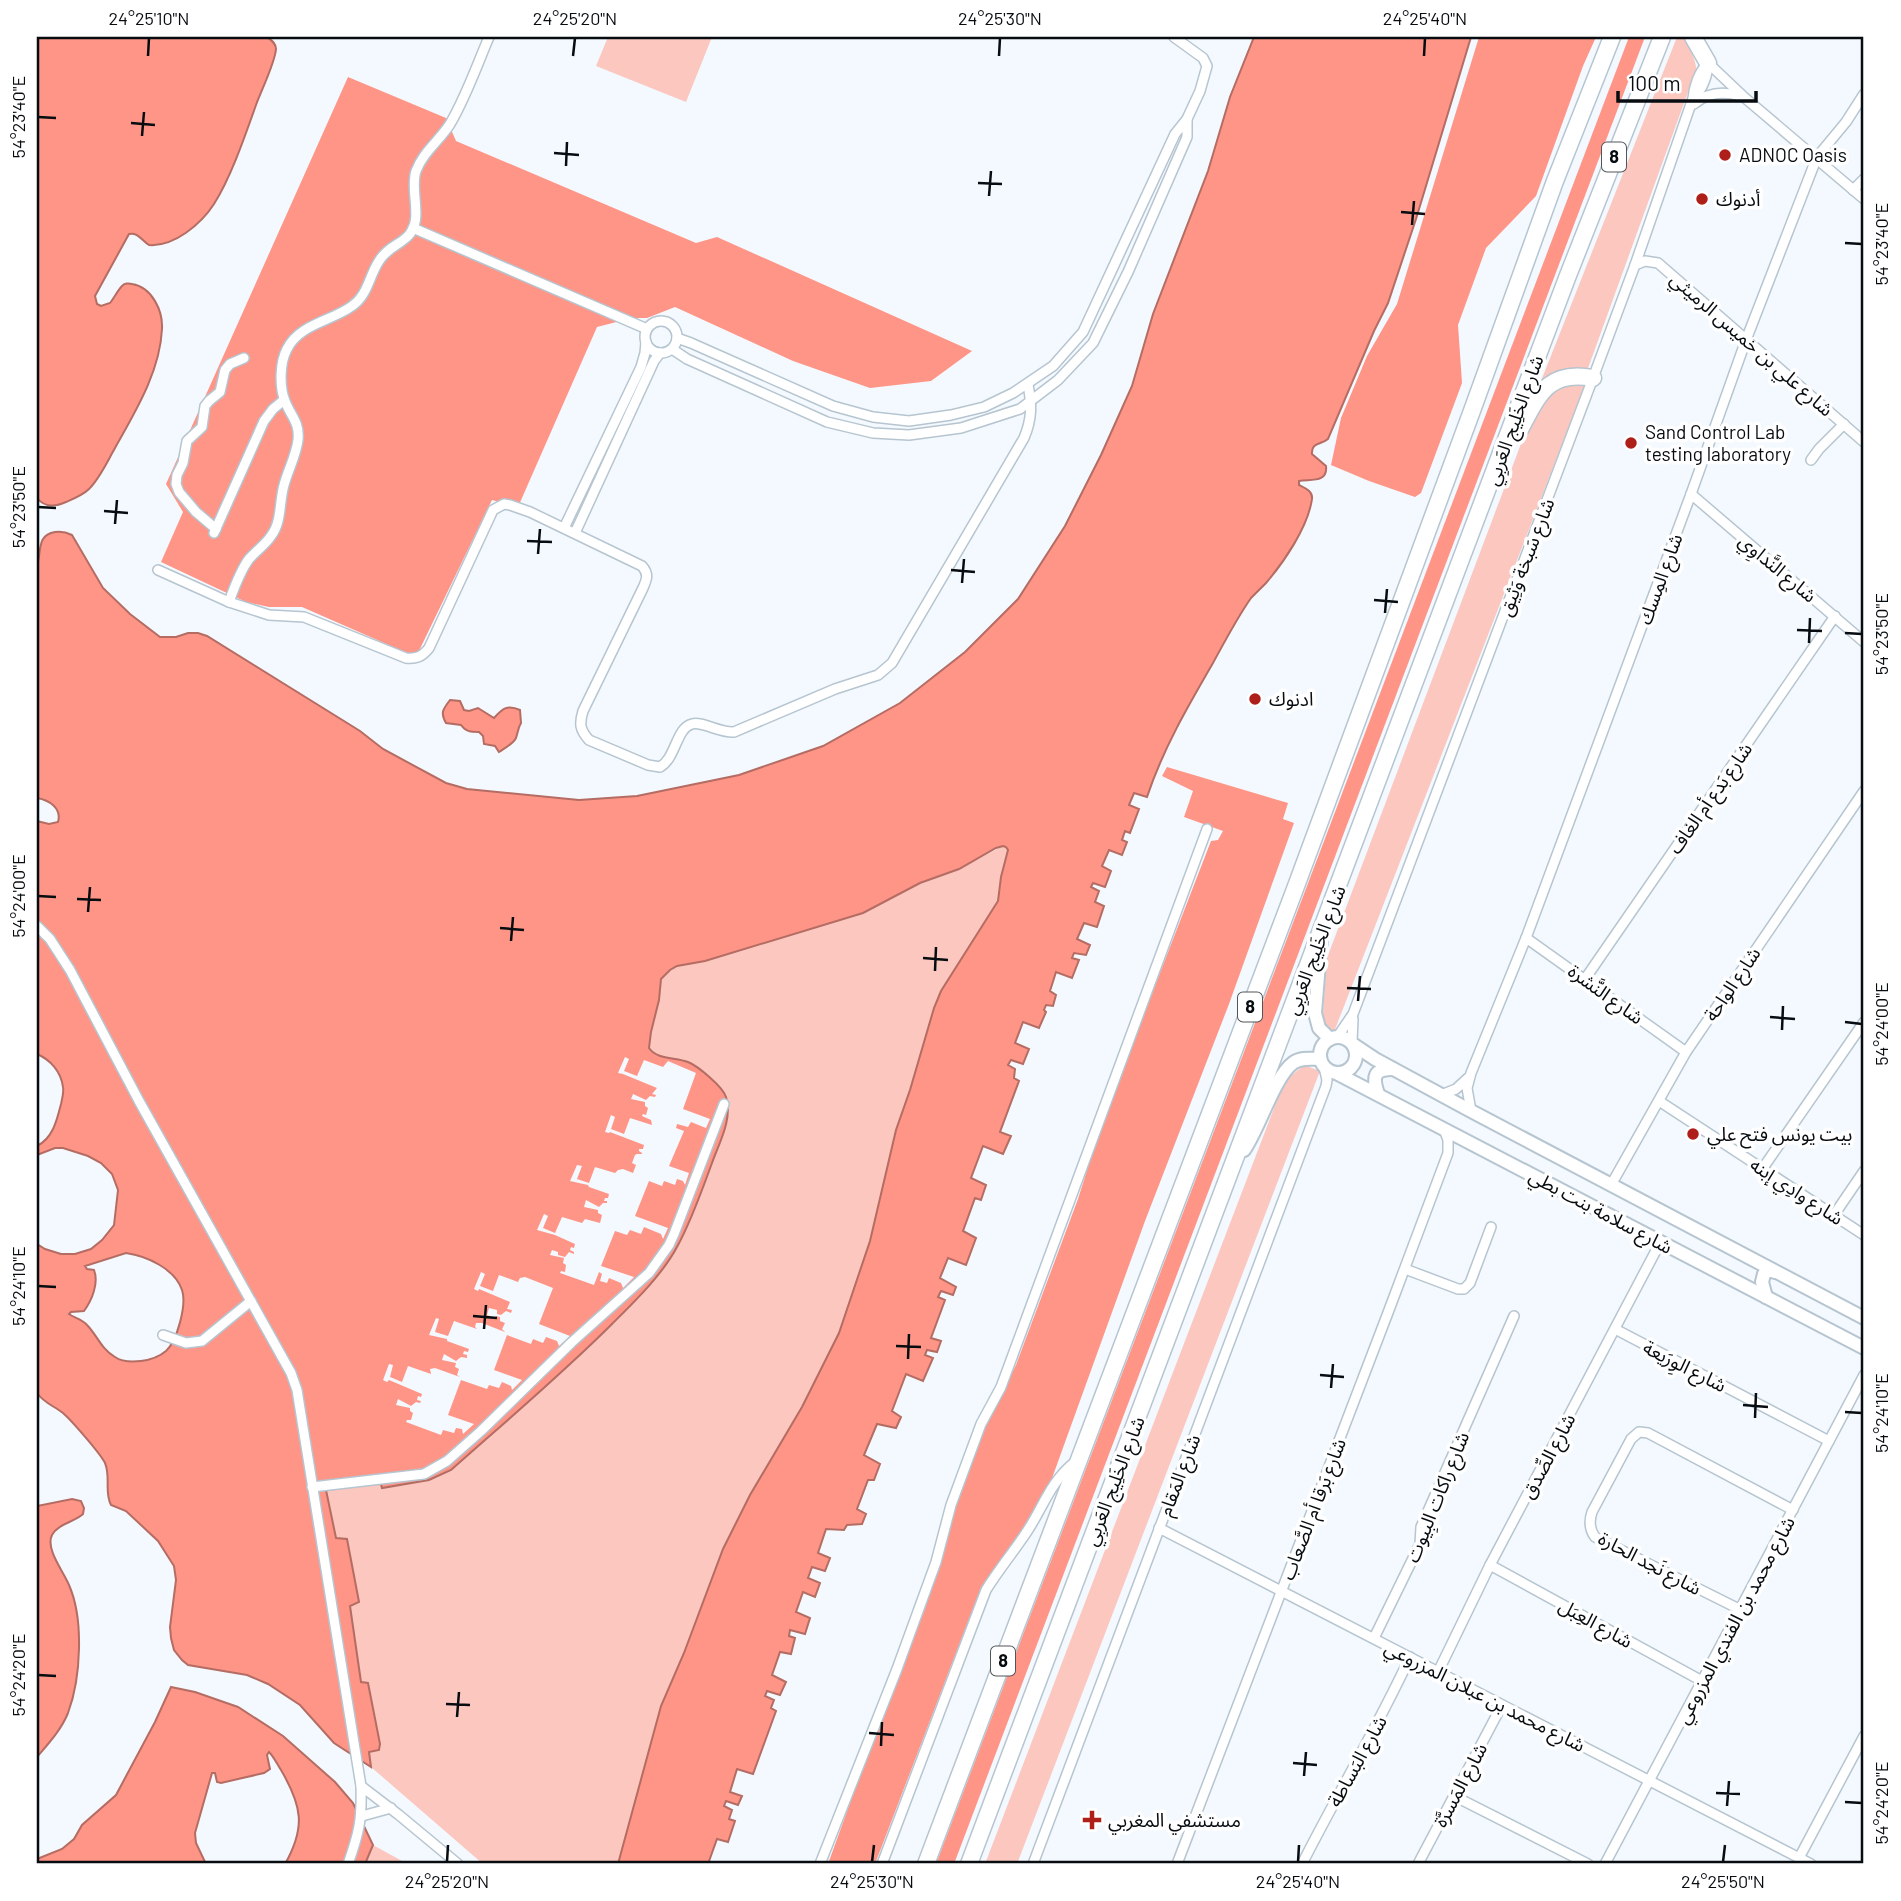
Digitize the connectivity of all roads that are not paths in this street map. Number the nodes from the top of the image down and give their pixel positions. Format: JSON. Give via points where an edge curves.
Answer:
{"nodes":[{"id":1,"x":489,"y":37,"type":"edge"},
{"id":2,"x":1174,"y":37,"type":"edge"},
{"id":3,"x":1612,"y":37,"type":"edge"},
{"id":4,"x":1662,"y":37,"type":"edge"},
{"id":5,"x":1693,"y":37,"type":"edge"},
{"id":6,"x":1708,"y":64,"type":"junction"},
{"id":7,"x":1864,"y":94,"type":"edge"},
{"id":8,"x":1745,"y":98,"type":"junction"},
{"id":9,"x":1692,"y":102,"type":"junction"},
{"id":10,"x":1188,"y":119,"type":"junction"},
{"id":11,"x":1817,"y":158,"type":"junction"},
{"id":12,"x":1864,"y":179,"type":"edge"},
{"id":13,"x":1853,"y":190,"type":"junction"},
{"id":14,"x":1864,"y":200,"type":"edge"},
{"id":15,"x":413,"y":229,"type":"junction"},
{"id":16,"x":1635,"y":265,"type":"junction"},
{"id":17,"x":647,"y":329,"type":"junction"},
{"id":18,"x":677,"y":338,"type":"junction"},
{"id":19,"x":1746,"y":340,"type":"junction"},
{"id":20,"x":646,"y":342,"type":"junction"},
{"id":21,"x":672,"y":349,"type":"junction"},
{"id":22,"x":660,"y":353,"type":"junction"},
{"id":23,"x":244,"y":358,"type":"dead end"},
{"id":24,"x":1593,"y":378,"type":"junction"},
{"id":25,"x":1028,"y":384,"type":"junction"},
{"id":26,"x":285,"y":400,"type":"junction"},
{"id":27,"x":1031,"y":401,"type":"junction"},
{"id":28,"x":1844,"y":425,"type":"junction"},
{"id":29,"x":1864,"y":442,"type":"edge"},
{"id":30,"x":1811,"y":460,"type":"dead end"},
{"id":31,"x":1495,"y":472,"type":"junction"},
{"id":32,"x":1691,"y":494,"type":"junction"},
{"id":33,"x":564,"y":528,"type":"junction"},
{"id":34,"x":575,"y":533,"type":"junction"},
{"id":35,"x":158,"y":570,"type":"dead end"},
{"id":36,"x":229,"y":602,"type":"junction"},
{"id":37,"x":1835,"y":616,"type":"junction"},
{"id":38,"x":1864,"y":642,"type":"edge"},
{"id":39,"x":1864,"y":791,"type":"edge"},
{"id":40,"x":1207,"y":829,"type":"dead end"},
{"id":41,"x":37,"y":926,"type":"edge"},
{"id":42,"x":1321,"y":934,"type":"junction"},
{"id":43,"x":1526,"y":937,"type":"junction"},
{"id":44,"x":1585,"y":979,"type":"junction"},
{"id":45,"x":1353,"y":1014,"type":"junction"},
{"id":46,"x":1864,"y":1022,"type":"edge"},
{"id":47,"x":1334,"y":1038,"type":"junction"},
{"id":48,"x":1353,"y":1044,"type":"junction"},
{"id":49,"x":1686,"y":1052,"type":"junction"},
{"id":50,"x":1322,"y":1063,"type":"junction"},
{"id":51,"x":1394,"y":1069,"type":"junction"},
{"id":52,"x":1337,"y":1073,"type":"junction"},
{"id":53,"x":1471,"y":1073,"type":"junction"},
{"id":54,"x":1326,"y":1086,"type":"junction"},
{"id":55,"x":1378,"y":1094,"type":"junction"},
{"id":56,"x":1441,"y":1095,"type":"junction"},
{"id":57,"x":1659,"y":1101,"type":"junction"},
{"id":58,"x":724,"y":1104,"type":"dead end"},
{"id":59,"x":1471,"y":1111,"type":"junction"},
{"id":60,"x":1443,"y":1128,"type":"junction"},
{"id":61,"x":1468,"y":1141,"type":"junction"},
{"id":62,"x":1448,"y":1153,"type":"junction"},
{"id":63,"x":1235,"y":1159,"type":"junction"},
{"id":64,"x":1763,"y":1168,"type":"junction"},
{"id":65,"x":1864,"y":1171,"type":"edge"},
{"id":66,"x":1611,"y":1185,"type":"junction"},
{"id":67,"x":1834,"y":1215,"type":"junction"},
{"id":68,"x":1491,"y":1227,"type":"dead end"},
{"id":69,"x":1864,"y":1235,"type":"edge"},
{"id":70,"x":1661,"y":1241,"type":"junction"},
{"id":71,"x":1405,"y":1269,"type":"junction"},
{"id":72,"x":1779,"y":1273,"type":"junction"},
{"id":73,"x":1766,"y":1297,"type":"junction"},
{"id":74,"x":251,"y":1301,"type":"junction"},
{"id":75,"x":1514,"y":1316,"type":"dead end"},
{"id":76,"x":1864,"y":1318,"type":"edge"},
{"id":77,"x":1615,"y":1329,"type":"junction"},
{"id":78,"x":164,"y":1336,"type":"dead end"},
{"id":79,"x":1864,"y":1348,"type":"edge"},
{"id":80,"x":1864,"y":1375,"type":"edge"},
{"id":81,"x":1829,"y":1441,"type":"junction"},
{"id":82,"x":1079,"y":1458,"type":"junction"},
{"id":83,"x":312,"y":1487,"type":"junction"},
{"id":84,"x":1793,"y":1510,"type":"junction"},
{"id":85,"x":1159,"y":1528,"type":"junction"},
{"id":86,"x":1490,"y":1565,"type":"junction"},
{"id":87,"x":1282,"y":1591,"type":"junction"},
{"id":88,"x":1739,"y":1609,"type":"junction"},
{"id":89,"x":1374,"y":1638,"type":"junction"},
{"id":90,"x":1410,"y":1657,"type":"junction"},
{"id":91,"x":1438,"y":1672,"type":"junction"},
{"id":92,"x":1702,"y":1681,"type":"junction"},
{"id":93,"x":1502,"y":1705,"type":"junction"},
{"id":94,"x":1864,"y":1736,"type":"edge"},
{"id":95,"x":1649,"y":1781,"type":"junction"},
{"id":96,"x":361,"y":1786,"type":"junction"},
{"id":97,"x":1454,"y":1796,"type":"junction"},
{"id":98,"x":391,"y":1808,"type":"junction"},
{"id":99,"x":362,"y":1816,"type":"junction"},
{"id":100,"x":1799,"y":1858,"type":"junction"},
{"id":101,"x":348,"y":1864,"type":"edge"},
{"id":102,"x":458,"y":1864,"type":"edge"},
{"id":103,"x":820,"y":1864,"type":"edge"},
{"id":104,"x":882,"y":1864,"type":"edge"},
{"id":105,"x":926,"y":1864,"type":"edge"},
{"id":106,"x":970,"y":1864,"type":"edge"},
{"id":107,"x":1033,"y":1864,"type":"edge"},
{"id":108,"x":1177,"y":1864,"type":"edge"},
{"id":109,"x":1301,"y":1864,"type":"edge"},
{"id":110,"x":1418,"y":1864,"type":"edge"},
{"id":111,"x":1588,"y":1864,"type":"edge"},
{"id":112,"x":1605,"y":1864,"type":"edge"},
{"id":113,"x":1811,"y":1864,"type":"edge"}],
"edges":[{"from":1,"to":15,"type":"street","via":[[453,118],[416,171]]},
{"from":2,"to":10,"type":"street","via":[[1207,66]]},
{"from":3,"to":82,"type":"highway","name":"شارع الخَلِيج العَربِي","number":"8"},
{"from":4,"to":31,"type":"highway","name":"شارع الخَلِيج العَربِي","number":"8"},
{"from":5,"to":6,"type":"highway"},
{"from":6,"to":8,"type":"street"},
{"from":6,"to":9,"type":"street","name":"شارع سَبخة وَثِيق"},
{"from":7,"to":11,"type":"street","name":"شارع المِسك"},
{"from":8,"to":9,"type":"street","via":[[1716,93]]},
{"from":8,"to":11,"type":"street"},
{"from":9,"to":16,"type":"street","name":"شارع سَبخة وَثِيق"},
{"from":10,"to":25,"type":"street","via":[[1175,134],[1083,332],[1053,366]]},
{"from":10,"to":27,"type":"street","via":[[1187,138],[1093,342]]},
{"from":11,"to":13,"type":"street"},
{"from":11,"to":19,"type":"street","name":"شارع المِسك"},
{"from":12,"to":13,"type":"street"},
{"from":13,"to":14,"type":"street"},
{"from":15,"to":17,"type":"street"},
{"from":15,"to":26,"type":"street","via":[[378,262],[368,287],[352,306],[299,333],[291,342],[283,361]]},
{"from":16,"to":19,"type":"street","name":"شارع علي بن خميس الرميثي","via":[[1658,263]]},
{"from":16,"to":24,"type":"street","name":"شارع سَبخة وَثِيق"},
{"from":17,"to":18,"type":"street","via":[[656,322],[667,323]]},
{"from":17,"to":20,"type":"street"},
{"from":18,"to":21,"type":"street"},
{"from":18,"to":25,"type":"street","via":[[834,406],[909,422],[984,407]]},
{"from":19,"to":28,"type":"street","name":"شارع علي بن خميس الرميثي"},
{"from":19,"to":32,"type":"street","name":"شارع المِسك"},
{"from":20,"to":22,"type":"street"},
{"from":20,"to":33,"type":"street","via":[[641,367]]},
{"from":21,"to":22,"type":"street"},
{"from":21,"to":27,"type":"street","via":[[827,422],[873,433],[909,435],[961,429]]},
{"from":22,"to":34,"type":"street"},
{"from":23,"to":26,"type":"street","via":[[225,370],[220,392],[205,407],[202,427],[187,441],[176,479],[179,492],[215,532],[264,421]]},
{"from":24,"to":31,"type":"highway","via":[[1562,377],[1545,389]]},
{"from":24,"to":45,"type":"street","name":"شارع سَبخة وَثِيق"},
{"from":25,"to":27,"type":"street"},
{"from":26,"to":36,"type":"street","via":[[298,427],[298,438],[277,526],[247,561]]},
{"from":27,"to":34,"type":"street","via":[[1024,438],[891,663],[878,675],[734,732],[691,724],[660,767],[589,740],[580,727],[583,711],[648,577],[642,566]]},
{"from":28,"to":29,"type":"street","name":"شارع علي بن خميس الرميثي"},
{"from":28,"to":30,"type":"street"},
{"from":31,"to":42,"type":"highway","name":"شارع الخَلِيج العَربِي","number":"8"},
{"from":32,"to":37,"type":"street","name":"شارع النَّداوِي"},
{"from":32,"to":43,"type":"street","name":"شارع المِسك"},
{"from":33,"to":34,"type":"street"},
{"from":33,"to":36,"type":"street","via":[[510,505],[496,508],[429,648],[416,658],[304,617],[270,615]]},
{"from":35,"to":36,"type":"street"},
{"from":37,"to":38,"type":"street","name":"شارع النَّداوِي"},
{"from":37,"to":44,"type":"street","name":"شارع بَدع أم الغاف"},
{"from":39,"to":49,"type":"street","name":"شارع الواحة"},
{"from":40,"to":103,"type":"street","via":[[1001,1387],[981,1424],[951,1505],[936,1562],[897,1669]]},
{"from":41,"to":74,"type":"street","via":[[70,970]]},
{"from":42,"to":47,"type":"main road","via":[[1315,1013],[1319,1028]]},
{"from":42,"to":63,"type":"highway","name":"شارع الخَلِيج العَربِي","number":"8"},
{"from":43,"to":44,"type":"street","name":"شارع النَّشرة"},
{"from":43,"to":53,"type":"street","name":"شارع المِسك"},
{"from":44,"to":49,"type":"street","name":"شارع النَّشرة"},
{"from":45,"to":47,"type":"street","name":"شارع سَبخة وَثِيق"},
{"from":45,"to":48,"type":"street","name":"شارع سَبخة وَثِيق"},
{"from":46,"to":64,"type":"street"},
{"from":47,"to":48,"type":"main road"},
{"from":47,"to":50,"type":"main road","via":[[1320,1051]]},
{"from":48,"to":51,"type":"main road","name":"شارع سلامة بنت بطي"},
{"from":48,"to":52,"type":"main road","via":[[1354,1064]]},
{"from":49,"to":57,"type":"street","name":"شارع الواحة"},
{"from":50,"to":52,"type":"main road"},
{"from":50,"to":54,"type":"street","name":"شارع المَقام"},
{"from":50,"to":63,"type":"main road","via":[[1300,1060],[1289,1067],[1245,1149]]},
{"from":51,"to":55,"type":"main road","via":[[1377,1073]]},
{"from":51,"to":56,"type":"main road","name":"شارع سلامة بنت بطي"},
{"from":52,"to":54,"type":"street","name":"شارع المَقام"},
{"from":52,"to":55,"type":"main road","name":"شارع سلامة بنت بطي"},
{"from":53,"to":56,"type":"street","name":"شارع المِسك","via":[[1461,1086]]},
{"from":53,"to":59,"type":"street","name":"شارع المِسك","via":[[1467,1088]]},
{"from":54,"to":85,"type":"street","name":"شارع المَقام"},
{"from":55,"to":60,"type":"main road","name":"شارع سلامة بنت بطي"},
{"from":56,"to":59,"type":"main road","name":"شارع سلامة بنت بطي"},
{"from":57,"to":64,"type":"street","name":"شارع وادِي إبنه"},
{"from":57,"to":66,"type":"street","name":"شارع الواحة"},
{"from":58,"to":83,"type":"street","via":[[674,1234],[649,1273],[481,1430],[447,1461],[424,1474]]},
{"from":59,"to":66,"type":"main road","name":"شارع سلامة بنت بطي"},
{"from":60,"to":61,"type":"main road","name":"شارع سلامة بنت بطي"},
{"from":60,"to":62,"type":"street"},
{"from":61,"to":62,"type":"street"},
{"from":61,"to":70,"type":"main road","name":"شارع سلامة بنت بطي"},
{"from":62,"to":71,"type":"street","name":"شارع بَرقا أم الصَّعاب"},
{"from":63,"to":106,"type":"highway","name":"شارع الخَلِيج العَربِي","number":"8"},
{"from":64,"to":67,"type":"street","name":"شارع وادِي إبنه"},
{"from":65,"to":67,"type":"street"},
{"from":66,"to":72,"type":"main road","name":"شارع سلامة بنت بطي"},
{"from":67,"to":69,"type":"street","name":"شارع وادِي إبنه"},
{"from":68,"to":71,"type":"street","via":[[1464,1289]]},
{"from":70,"to":73,"type":"main road","name":"شارع سلامة بنت بطي"},
{"from":70,"to":77,"type":"street","name":"شارع الصِّدق"},
{"from":71,"to":87,"type":"street","name":"شارع بَرقا أم الصَّعاب"},
{"from":72,"to":73,"type":"main road","via":[[1769,1270],[1764,1274]]},
{"from":72,"to":76,"type":"main road","name":"شارع سلامة بنت بطي"},
{"from":73,"to":79,"type":"main road","name":"شارع سلامة بنت بطي"},
{"from":74,"to":78,"type":"street","via":[[202,1341],[186,1343]]},
{"from":74,"to":83,"type":"street","via":[[297,1390]]},
{"from":75,"to":89,"type":"street","name":"شارع راكات البِيوت","via":[[1422,1525],[1420,1544]]},
{"from":77,"to":81,"type":"street","name":"شارع الوِرَيعة"},
{"from":77,"to":86,"type":"street","name":"شارع الصِّدق"},
{"from":80,"to":81,"type":"street","name":"شارع محمد بن الفندي المزروعي"},
{"from":81,"to":84,"type":"street","name":"شارع محمد بن الفندي المزروعي"},
{"from":82,"to":104,"type":"street","via":[[1059,1476],[986,1590]]},
{"from":82,"to":105,"type":"highway","name":"شارع الخَلِيج العَربِي","number":"8"},
{"from":83,"to":96,"type":"street"},
{"from":84,"to":88,"type":"street","name":"شارع محمد بن الفندي المزروعي"},
{"from":84,"to":88,"type":"street","name":"شارع نَجد الحارة","via":[[1648,1433],[1639,1432],[1631,1439],[1592,1512],[1595,1537]]},
{"from":85,"to":87,"type":"street","name":"شارع محمد بن عبلان المزروعي"},
{"from":85,"to":107,"type":"street","name":"شارع المَقام"},
{"from":86,"to":91,"type":"street","name":"شارع الصِّدق"},
{"from":86,"to":92,"type":"street","name":"شارع العِبَل"},
{"from":87,"to":89,"type":"street","name":"شارع محمد بن عبلان المزروعي"},
{"from":87,"to":108,"type":"street","name":"شارع بَرقا أم الصَّعاب"},
{"from":88,"to":92,"type":"street","name":"شارع محمد بن الفندي المزروعي"},
{"from":89,"to":90,"type":"street","name":"شارع محمد بن عبلان المزروعي"},
{"from":90,"to":91,"type":"street","name":"شارع محمد بن عبلان المزروعي"},
{"from":90,"to":109,"type":"street","name":"شارع البَساطة"},
{"from":91,"to":93,"type":"street","name":"شارع محمد بن عبلان المزروعي"},
{"from":92,"to":95,"type":"street","name":"شارع محمد بن الفندي المزروعي"},
{"from":93,"to":95,"type":"street","name":"شارع محمد بن عبلان المزروعي"},
{"from":93,"to":97,"type":"street","name":"شارع المَسرَّة"},
{"from":94,"to":100,"type":"street"},
{"from":95,"to":100,"type":"street","name":"شارع محمد بن عبلان المزروعي"},
{"from":95,"to":112,"type":"street","name":"شارع محمد بن الفندي المزروعي"},
{"from":96,"to":98,"type":"street"},
{"from":96,"to":99,"type":"street"},
{"from":97,"to":110,"type":"street","name":"شارع المَسرَّة"},
{"from":97,"to":111,"type":"street"},
{"from":98,"to":99,"type":"street"},
{"from":98,"to":102,"type":"street"},
{"from":99,"to":101,"type":"street"},
{"from":100,"to":113,"type":"street","name":"شارع محمد بن عبلان المزروعي"}]}
